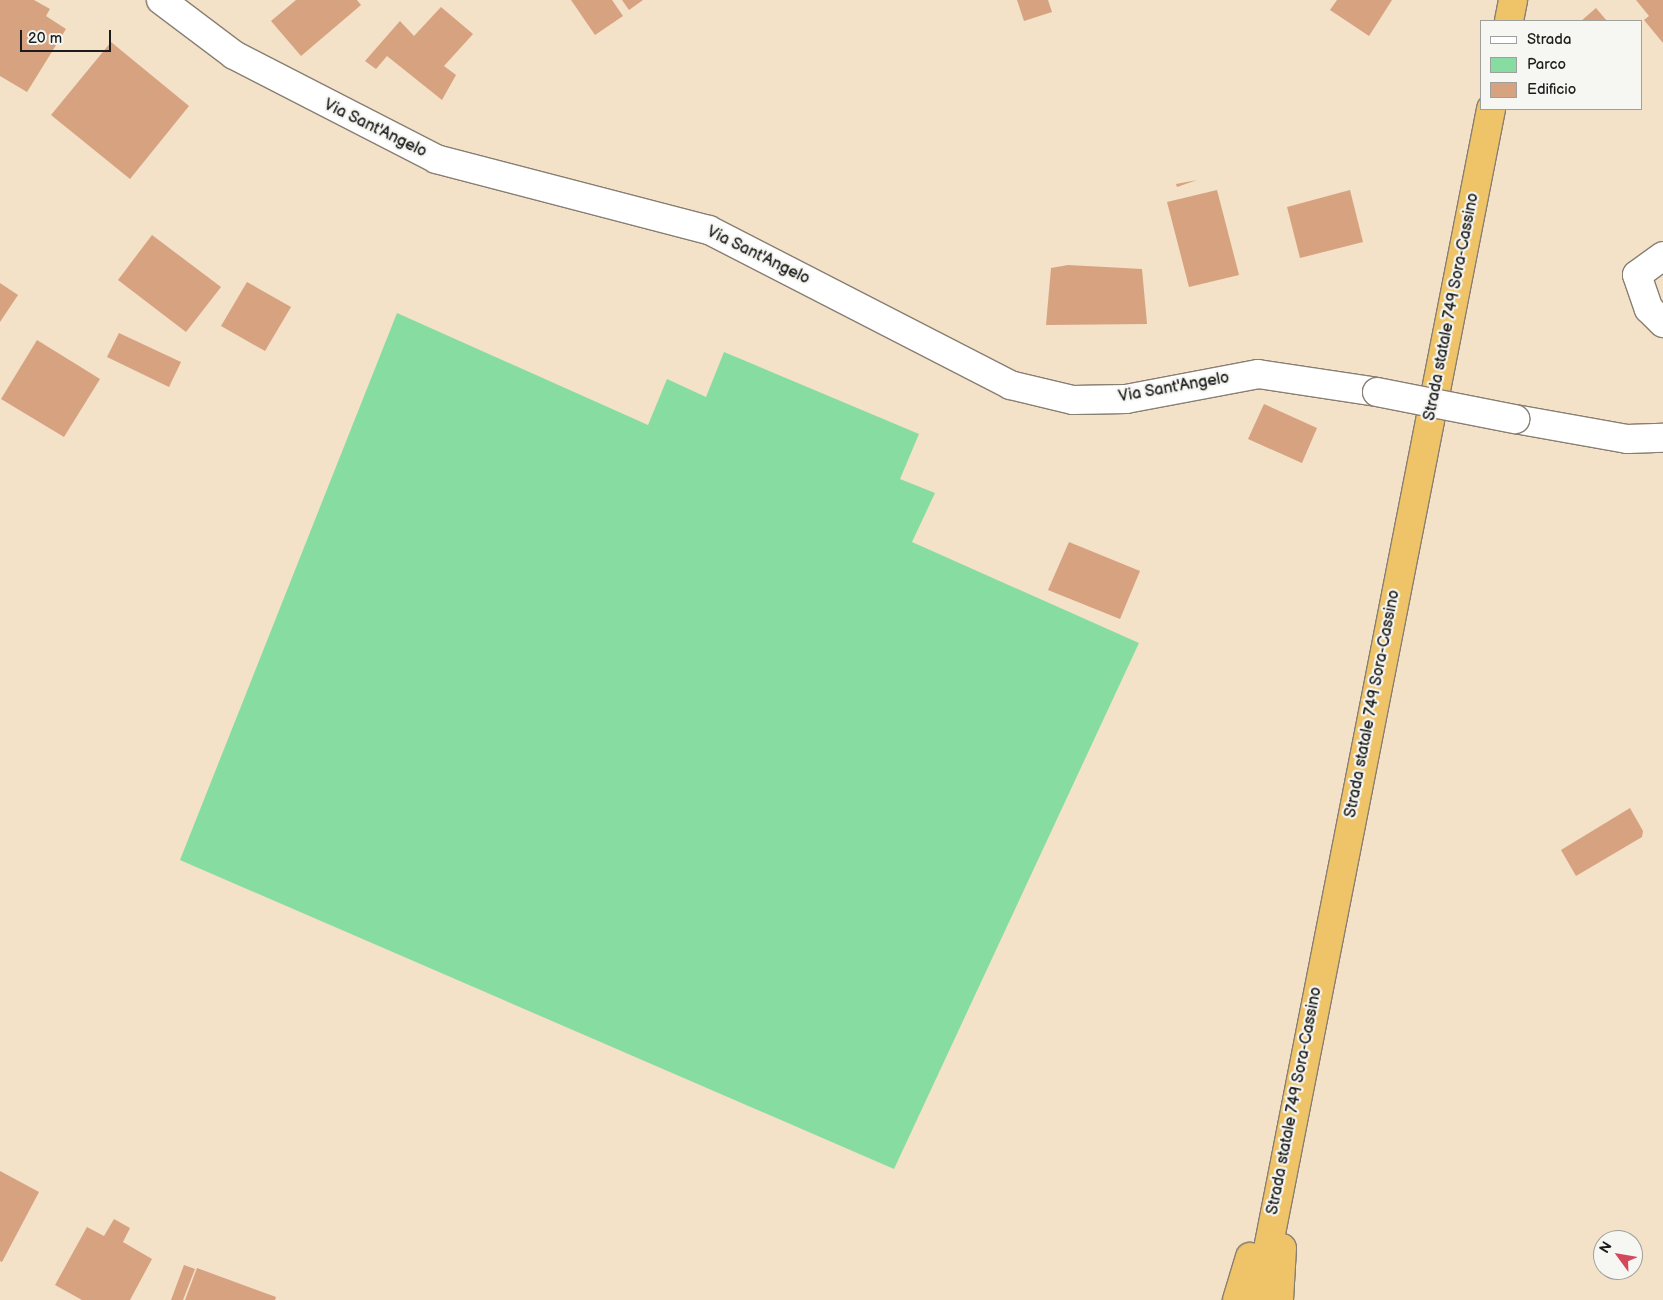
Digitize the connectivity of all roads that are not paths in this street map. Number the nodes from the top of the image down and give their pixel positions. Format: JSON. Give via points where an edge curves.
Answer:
{"nodes":[{"id":1,"x":161,"y":0,"type":"edge"},
{"id":2,"x":1513,"y":0,"type":"edge"},
{"id":3,"x":1509,"y":20,"type":"edge"},
{"id":4,"x":1491,"y":110,"type":"edge"},
{"id":5,"x":1663,"y":256,"type":"edge"},
{"id":6,"x":1663,"y":323,"type":"edge"},
{"id":7,"x":1663,"y":438,"type":"edge"},
{"id":8,"x":1288,"y":1129,"type":"junction"},
{"id":9,"x":1237,"y":1300,"type":"edge"},
{"id":10,"x":1258,"y":1300,"type":"edge"},
{"id":11,"x":1279,"y":1300,"type":"edge"}],
"edges":[{"from":1,"to":7,"type":"street","name":"Via Sant'Angelo","bridge":true,"via":[[234,55],[436,159],[710,230],[1010,385],[1073,400],[1126,399],[1258,374],[1376,392],[1628,439]]},
{"from":2,"to":3,"type":"highway"},
{"from":4,"to":8,"type":"highway","name":"Strada statale 749 Sora-Cassino"},
{"from":5,"to":6,"type":"street","via":[[1637,275],[1649,309]]},
{"from":8,"to":9,"type":"highway"},
{"from":8,"to":10,"type":"highway","name":"Strada statale 749 Sora-Cassino"},
{"from":8,"to":11,"type":"highway"}]}
